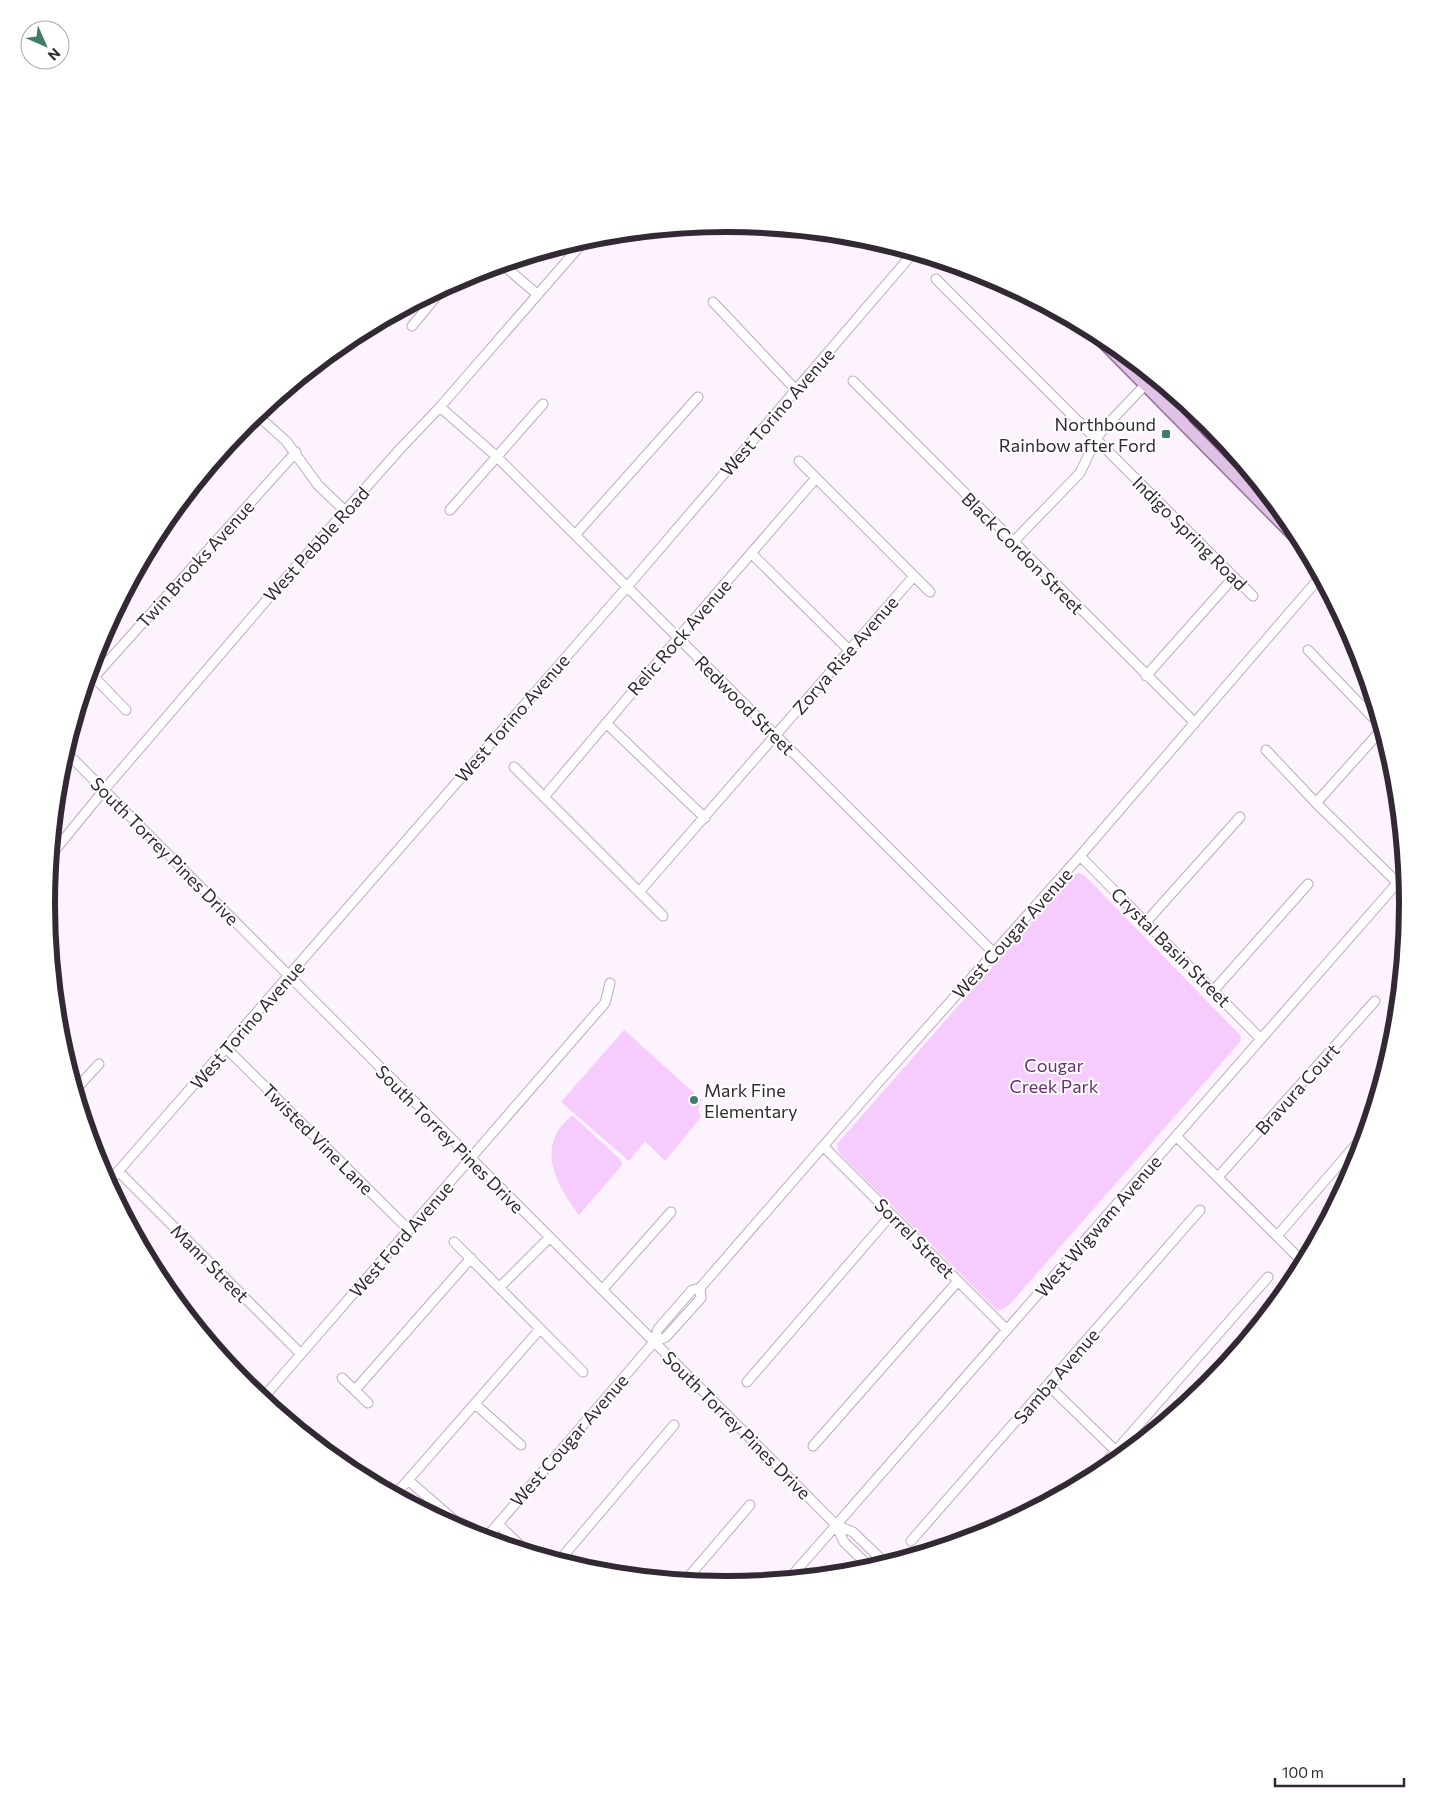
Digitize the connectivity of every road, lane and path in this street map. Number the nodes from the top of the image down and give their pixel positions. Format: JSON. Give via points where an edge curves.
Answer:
{"nodes":[{"id":1,"x":578,"y":248,"type":"edge"},
{"id":2,"x":910,"y":257,"type":"edge"},
{"id":3,"x":507,"y":268,"type":"edge"},
{"id":4,"x":936,"y":279,"type":"dead end"},
{"id":5,"x":537,"y":294,"type":"junction"},
{"id":6,"x":434,"y":299,"type":"edge"},
{"id":7,"x":713,"y":302,"type":"dead end"},
{"id":8,"x":412,"y":326,"type":"dead end"},
{"id":9,"x":1114,"y":354,"type":"edge"},
{"id":10,"x":853,"y":381,"type":"dead end"},
{"id":11,"x":1145,"y":386,"type":"junction"},
{"id":12,"x":796,"y":390,"type":"junction"},
{"id":13,"x":698,"y":397,"type":"dead end"},
{"id":14,"x":543,"y":404,"type":"dead end"},
{"id":15,"x":440,"y":407,"type":"junction"},
{"id":16,"x":1189,"y":415,"type":"edge"},
{"id":17,"x":262,"y":419,"type":"edge"},
{"id":18,"x":1096,"y":438,"type":"junction"},
{"id":19,"x":296,"y":452,"type":"junction"},
{"id":20,"x":496,"y":456,"type":"junction"},
{"id":21,"x":799,"y":461,"type":"dead end"},
{"id":22,"x":816,"y":478,"type":"junction"},
{"id":23,"x":1268,"y":509,"type":"junction"},
{"id":24,"x":450,"y":510,"type":"dead end"},
{"id":25,"x":1272,"y":510,"type":"edge"},
{"id":26,"x":346,"y":511,"type":"junction"},
{"id":27,"x":1281,"y":522,"type":"edge"},
{"id":28,"x":575,"y":535,"type":"junction"},
{"id":29,"x":1013,"y":542,"type":"junction"},
{"id":30,"x":752,"y":553,"type":"junction"},
{"id":31,"x":914,"y":576,"type":"junction"},
{"id":32,"x":1233,"y":578,"type":"junction"},
{"id":33,"x":1317,"y":581,"type":"edge"},
{"id":34,"x":627,"y":587,"type":"junction"},
{"id":35,"x":930,"y":592,"type":"dead end"},
{"id":36,"x":1253,"y":596,"type":"dead end"},
{"id":37,"x":678,"y":638,"type":"junction"},
{"id":38,"x":849,"y":650,"type":"junction"},
{"id":39,"x":1308,"y":650,"type":"dead end"},
{"id":40,"x":99,"y":667,"type":"edge"},
{"id":41,"x":1146,"y":676,"type":"junction"},
{"id":42,"x":95,"y":677,"type":"edge"},
{"id":43,"x":126,"y":710,"type":"dead end"},
{"id":44,"x":1374,"y":719,"type":"edge"},
{"id":45,"x":1195,"y":723,"type":"junction"},
{"id":46,"x":606,"y":724,"type":"junction"},
{"id":47,"x":1378,"y":733,"type":"edge"},
{"id":48,"x":776,"y":735,"type":"junction"},
{"id":49,"x":1266,"y":750,"type":"dead end"},
{"id":50,"x":72,"y":758,"type":"edge"},
{"id":51,"x":514,"y":767,"type":"dead end"},
{"id":52,"x":104,"y":790,"type":"junction"},
{"id":53,"x":544,"y":797,"type":"junction"},
{"id":54,"x":1316,"y":803,"type":"junction"},
{"id":55,"x":1240,"y":817,"type":"dead end"},
{"id":56,"x":705,"y":818,"type":"junction"},
{"id":57,"x":58,"y":846,"type":"edge"},
{"id":58,"x":1080,"y":856,"type":"junction"},
{"id":59,"x":1399,"y":880,"type":"edge"},
{"id":60,"x":1397,"y":883,"type":"junction"},
{"id":61,"x":1308,"y":884,"type":"dead end"},
{"id":62,"x":1400,"y":885,"type":"edge"},
{"id":63,"x":639,"y":892,"type":"junction"},
{"id":64,"x":663,"y":916,"type":"dead end"},
{"id":65,"x":1146,"y":922,"type":"junction"},
{"id":66,"x":994,"y":953,"type":"junction"},
{"id":67,"x":290,"y":976,"type":"junction"},
{"id":68,"x":610,"y":983,"type":"dead end"},
{"id":69,"x":1214,"y":990,"type":"junction"},
{"id":70,"x":1375,"y":1001,"type":"dead end"},
{"id":71,"x":1261,"y":1039,"type":"junction"},
{"id":72,"x":226,"y":1048,"type":"junction"},
{"id":73,"x":99,"y":1064,"type":"dead end"},
{"id":74,"x":80,"y":1085,"type":"edge"},
{"id":75,"x":1176,"y":1136,"type":"junction"},
{"id":76,"x":823,"y":1146,"type":"junction"},
{"id":77,"x":1354,"y":1147,"type":"edge"},
{"id":78,"x":471,"y":1160,"type":"junction"},
{"id":79,"x":118,"y":1171,"type":"junction"},
{"id":80,"x":113,"y":1177,"type":"edge"},
{"id":81,"x":1218,"y":1177,"type":"junction"},
{"id":82,"x":1200,"y":1210,"type":"dead end"},
{"id":83,"x":671,"y":1212,"type":"dead end"},
{"id":84,"x":891,"y":1215,"type":"junction"},
{"id":85,"x":410,"y":1230,"type":"junction"},
{"id":86,"x":1277,"y":1236,"type":"junction"},
{"id":87,"x":548,"y":1238,"type":"junction"},
{"id":88,"x":454,"y":1242,"type":"dead end"},
{"id":89,"x":471,"y":1258,"type":"junction"},
{"id":90,"x":1299,"y":1258,"type":"edge"},
{"id":91,"x":1268,"y":1277,"type":"dead end"},
{"id":92,"x":958,"y":1281,"type":"junction"},
{"id":93,"x":500,"y":1287,"type":"junction"},
{"id":94,"x":602,"y":1290,"type":"junction"},
{"id":95,"x":540,"y":1329,"type":"junction"},
{"id":96,"x":1006,"y":1330,"type":"junction"},
{"id":97,"x":654,"y":1342,"type":"junction"},
{"id":98,"x":301,"y":1354,"type":"junction"},
{"id":99,"x":583,"y":1372,"type":"dead end"},
{"id":100,"x":342,"y":1378,"type":"dead end"},
{"id":101,"x":747,"y":1382,"type":"dead end"},
{"id":102,"x":1048,"y":1384,"type":"junction"},
{"id":103,"x":355,"y":1390,"type":"junction"},
{"id":104,"x":267,"y":1394,"type":"edge"},
{"id":105,"x":368,"y":1403,"type":"dead end"},
{"id":106,"x":475,"y":1404,"type":"junction"},
{"id":107,"x":674,"y":1426,"type":"dead end"},
{"id":108,"x":521,"y":1445,"type":"dead end"},
{"id":109,"x":814,"y":1446,"type":"dead end"},
{"id":110,"x":1126,"y":1446,"type":"edge"},
{"id":111,"x":1117,"y":1452,"type":"edge"},
{"id":112,"x":408,"y":1480,"type":"junction"},
{"id":113,"x":399,"y":1490,"type":"edge"},
{"id":114,"x":750,"y":1505,"type":"dead end"},
{"id":115,"x":449,"y":1515,"type":"edge"},
{"id":116,"x":498,"y":1524,"type":"junction"},
{"id":117,"x":836,"y":1525,"type":"junction"},
{"id":118,"x":490,"y":1533,"type":"edge"},
{"id":119,"x":911,"y":1541,"type":"dead end"},
{"id":120,"x":518,"y":1543,"type":"edge"},
{"id":121,"x":563,"y":1556,"type":"edge"},
{"id":122,"x":881,"y":1559,"type":"edge"},
{"id":123,"x":865,"y":1563,"type":"edge"},
{"id":124,"x":794,"y":1573,"type":"edge"},
{"id":125,"x":690,"y":1575,"type":"edge"}],
"edges":[{"from":1,"to":5,"type":"street","name":"West Pebble Road"},
{"from":2,"to":12,"type":"street","name":"West Torino Avenue"},
{"from":3,"to":5,"type":"street"},
{"from":4,"to":18,"type":"street","name":"Indigo Spring Road"},
{"from":5,"to":15,"type":"street","name":"West Pebble Road"},
{"from":6,"to":8,"type":"street"},
{"from":7,"to":12,"type":"street"},
{"from":9,"to":11,"type":"main road"},
{"from":10,"to":29,"type":"street","name":"Black Cordon Street"},
{"from":11,"to":16,"type":"main road","via":[[1157,388]]},
{"from":11,"to":18,"type":"street"},
{"from":11,"to":23,"type":"main road"},
{"from":12,"to":34,"type":"street","name":"West Torino Avenue"},
{"from":13,"to":28,"type":"street"},
{"from":14,"to":20,"type":"street"},
{"from":15,"to":20,"type":"street","name":"Redwood Street"},
{"from":15,"to":26,"type":"street","name":"West Pebble Road"},
{"from":17,"to":19,"type":"street"},
{"from":18,"to":29,"type":"street","via":[[1080,473]]},
{"from":18,"to":32,"type":"street","name":"Indigo Spring Road"},
{"from":19,"to":26,"type":"street","via":[[318,485]]},
{"from":19,"to":40,"type":"street","name":"Twin Brooks Avenue"},
{"from":20,"to":24,"type":"street"},
{"from":20,"to":28,"type":"street","name":"Redwood Street"},
{"from":21,"to":22,"type":"street"},
{"from":22,"to":30,"type":"street","name":"Relic Rock Avenue"},
{"from":22,"to":31,"type":"street"},
{"from":23,"to":25,"type":"main road"},
{"from":23,"to":27,"type":"main road"},
{"from":26,"to":52,"type":"street","name":"West Pebble Road"},
{"from":28,"to":34,"type":"street","name":"Redwood Street"},
{"from":29,"to":41,"type":"street","name":"Black Cordon Street"},
{"from":30,"to":37,"type":"street","name":"Relic Rock Avenue"},
{"from":30,"to":38,"type":"street"},
{"from":31,"to":35,"type":"street"},
{"from":31,"to":38,"type":"street","name":"Zorya Rise Avenue"},
{"from":32,"to":36,"type":"street","name":"Indigo Spring Road"},
{"from":32,"to":41,"type":"street"},
{"from":33,"to":45,"type":"street","name":"West Cougar Avenue"},
{"from":34,"to":37,"type":"street","name":"Redwood Street"},
{"from":34,"to":67,"type":"street","name":"West Torino Avenue"},
{"from":37,"to":46,"type":"street","name":"Relic Rock Avenue"},
{"from":37,"to":48,"type":"street","name":"Redwood Street"},
{"from":38,"to":48,"type":"street","name":"Zorya Rise Avenue"},
{"from":39,"to":44,"type":"street"},
{"from":41,"to":45,"type":"street","name":"Black Cordon Street"},
{"from":42,"to":43,"type":"street"},
{"from":45,"to":58,"type":"street","name":"West Cougar Avenue"},
{"from":46,"to":53,"type":"street","name":"Relic Rock Avenue"},
{"from":46,"to":56,"type":"street"},
{"from":47,"to":54,"type":"street"},
{"from":48,"to":56,"type":"street","name":"Zorya Rise Avenue"},
{"from":48,"to":66,"type":"street","name":"Redwood Street"},
{"from":49,"to":54,"type":"street"},
{"from":50,"to":52,"type":"street","name":"South Torrey Pines Drive"},
{"from":51,"to":53,"type":"street"},
{"from":52,"to":57,"type":"street","name":"West Pebble Road"},
{"from":52,"to":67,"type":"street","name":"South Torrey Pines Drive"},
{"from":53,"to":63,"type":"street"},
{"from":54,"to":60,"type":"street"},
{"from":55,"to":65,"type":"street"},
{"from":56,"to":63,"type":"street","name":"Zorya Rise Avenue"},
{"from":58,"to":65,"type":"street","name":"Crystal Basin Street"},
{"from":58,"to":66,"type":"street","name":"West Cougar Avenue"},
{"from":59,"to":60,"type":"street","name":"West Wigwam Avenue"},
{"from":60,"to":62,"type":"street"},
{"from":60,"to":71,"type":"street","name":"West Wigwam Avenue"},
{"from":61,"to":69,"type":"street"},
{"from":63,"to":64,"type":"street"},
{"from":65,"to":69,"type":"street","name":"Crystal Basin Street"},
{"from":66,"to":76,"type":"street","name":"West Cougar Avenue"},
{"from":67,"to":72,"type":"street","name":"West Torino Avenue"},
{"from":67,"to":78,"type":"street","name":"South Torrey Pines Drive"},
{"from":68,"to":78,"type":"street","name":"West Ford Avenue","via":[[605,1003]]},
{"from":69,"to":71,"type":"street","name":"Crystal Basin Street"},
{"from":70,"to":81,"type":"street","name":"Bravura Court"},
{"from":71,"to":75,"type":"street","name":"West Wigwam Avenue"},
{"from":72,"to":79,"type":"street","name":"West Torino Avenue"},
{"from":72,"to":85,"type":"street","name":"Twisted Vine Lane"},
{"from":73,"to":74,"type":"street"},
{"from":75,"to":81,"type":"street"},
{"from":75,"to":96,"type":"street","name":"West Wigwam Avenue"},
{"from":76,"to":84,"type":"street","name":"Sorrel Street"},
{"from":76,"to":97,"type":"street","name":"West Cougar Avenue","via":[[700,1288],[700,1298],[666,1337]]},
{"from":77,"to":86,"type":"street"},
{"from":78,"to":85,"type":"street","name":"West Ford Avenue"},
{"from":78,"to":87,"type":"street","name":"South Torrey Pines Drive"},
{"from":79,"to":80,"type":"street","name":"West Torino Avenue"},
{"from":79,"to":98,"type":"street","name":"Mann Street"},
{"from":81,"to":86,"type":"street"},
{"from":82,"to":102,"type":"street","name":"Samba Avenue"},
{"from":83,"to":94,"type":"street"},
{"from":84,"to":92,"type":"street","name":"Sorrel Street"},
{"from":84,"to":101,"type":"street"},
{"from":85,"to":98,"type":"street","name":"West Ford Avenue"},
{"from":86,"to":90,"type":"street"},
{"from":87,"to":93,"type":"street"},
{"from":87,"to":94,"type":"street","name":"South Torrey Pines Drive"},
{"from":88,"to":89,"type":"street"},
{"from":89,"to":93,"type":"street"},
{"from":89,"to":103,"type":"street"},
{"from":91,"to":110,"type":"street"},
{"from":92,"to":96,"type":"street","name":"Sorrel Street"},
{"from":92,"to":109,"type":"street"},
{"from":93,"to":95,"type":"street"},
{"from":94,"to":97,"type":"street","name":"South Torrey Pines Drive"},
{"from":95,"to":99,"type":"street"},
{"from":95,"to":106,"type":"street"},
{"from":96,"to":117,"type":"street","name":"West Wigwam Avenue"},
{"from":97,"to":116,"type":"street","name":"West Cougar Avenue"},
{"from":97,"to":117,"type":"street","name":"South Torrey Pines Drive"},
{"from":98,"to":104,"type":"street","name":"West Ford Avenue"},
{"from":100,"to":103,"type":"street"},
{"from":102,"to":111,"type":"street"},
{"from":102,"to":119,"type":"street","name":"Samba Avenue"},
{"from":103,"to":105,"type":"street"},
{"from":106,"to":108,"type":"street"},
{"from":106,"to":112,"type":"street"},
{"from":107,"to":121,"type":"street"},
{"from":112,"to":113,"type":"street"},
{"from":112,"to":115,"type":"street"},
{"from":114,"to":125,"type":"street"},
{"from":116,"to":118,"type":"street","name":"West Cougar Avenue"},
{"from":116,"to":120,"type":"street"},
{"from":117,"to":122,"type":"street","name":"South Torrey Pines Drive","via":[[853,1532]]},
{"from":117,"to":123,"type":"street","name":"South Torrey Pines Drive","via":[[844,1542]]},
{"from":117,"to":124,"type":"street","name":"West Wigwam Avenue"}]}
